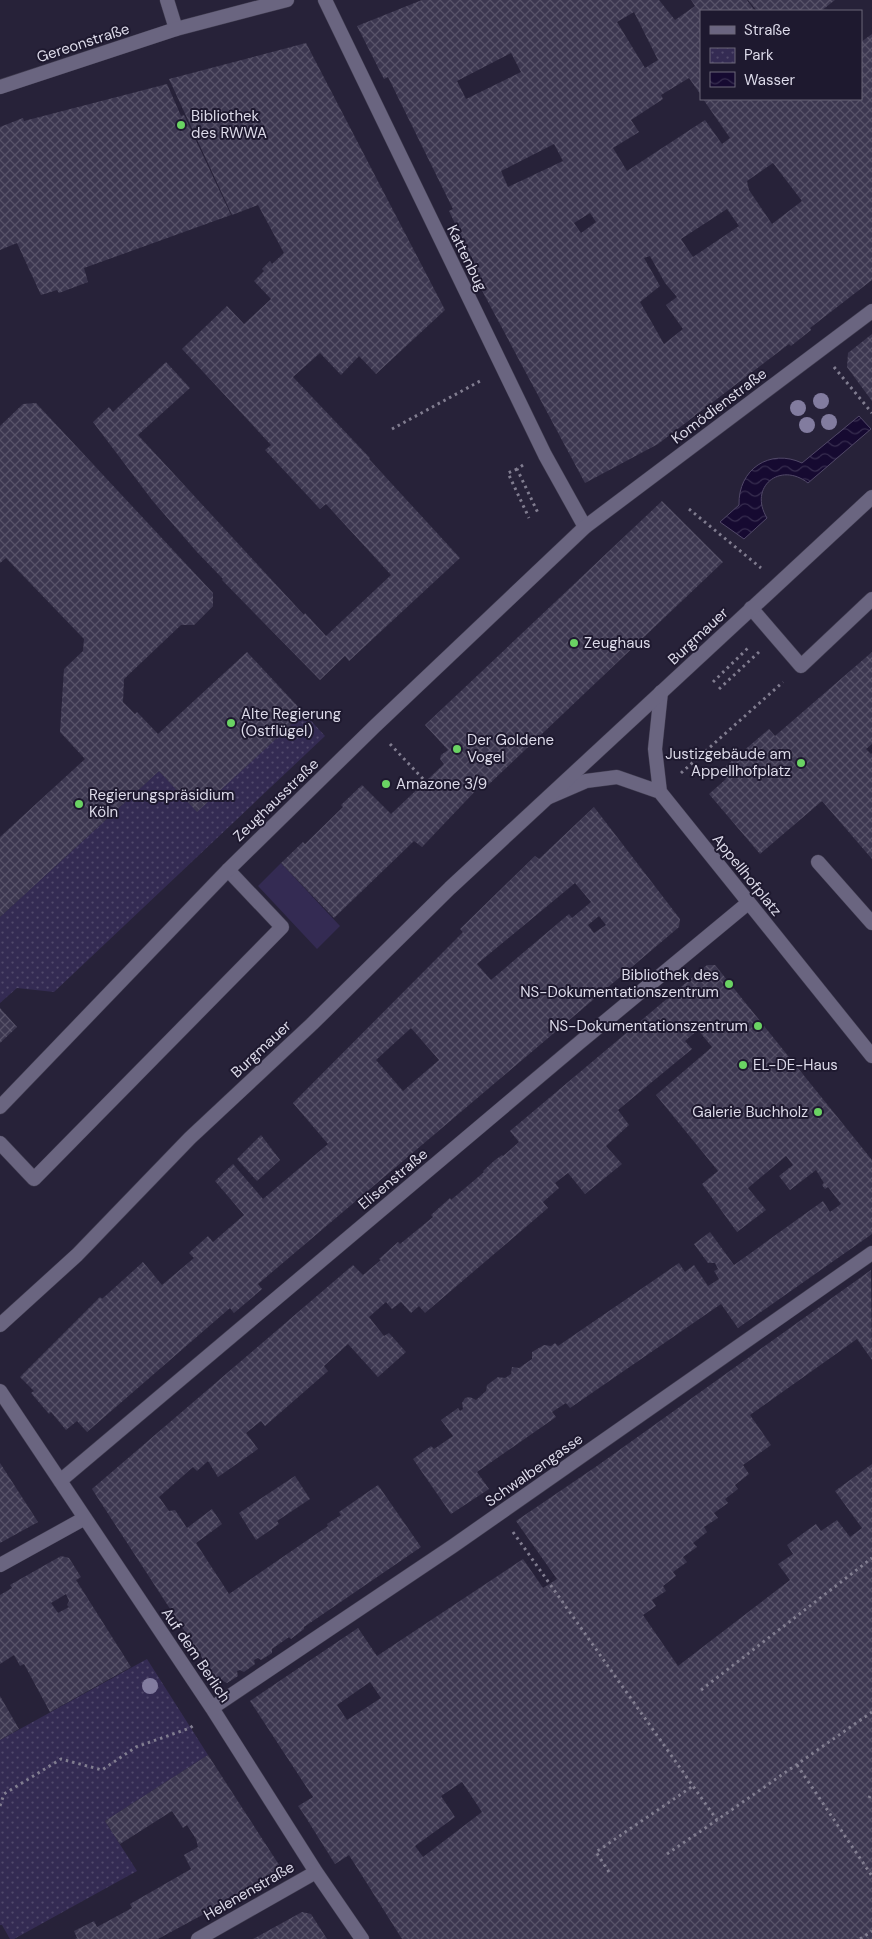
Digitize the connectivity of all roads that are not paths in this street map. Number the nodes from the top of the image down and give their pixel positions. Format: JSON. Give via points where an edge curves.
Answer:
{"nodes":[{"id":1,"x":167,"y":0,"type":"edge"},
{"id":2,"x":287,"y":0,"type":"edge"},
{"id":3,"x":325,"y":0,"type":"edge"},
{"id":4,"x":176,"y":29,"type":"junction"},
{"id":5,"x":0,"y":87,"type":"edge"},
{"id":6,"x":872,"y":311,"type":"edge"},
{"id":7,"x":872,"y":497,"type":"edge"},
{"id":8,"x":586,"y":527,"type":"junction"},
{"id":9,"x":872,"y":599,"type":"edge"},
{"id":10,"x":751,"y":608,"type":"junction"},
{"id":11,"x":661,"y":692,"type":"junction"},
{"id":12,"x":660,"y":792,"type":"junction"},
{"id":13,"x":546,"y":798,"type":"junction"},
{"id":14,"x":818,"y":862,"type":"dead end"},
{"id":15,"x":228,"y":870,"type":"junction"},
{"id":16,"x":748,"y":903,"type":"junction"},
{"id":17,"x":872,"y":923,"type":"edge"},
{"id":18,"x":871,"y":1055,"type":"edge"},
{"id":19,"x":0,"y":1108,"type":"edge"},
{"id":20,"x":0,"y":1143,"type":"edge"},
{"id":21,"x":872,"y":1253,"type":"edge"},
{"id":22,"x":0,"y":1325,"type":"edge"},
{"id":23,"x":0,"y":1391,"type":"edge"},
{"id":24,"x":60,"y":1481,"type":"junction"},
{"id":25,"x":85,"y":1518,"type":"junction"},
{"id":26,"x":0,"y":1566,"type":"edge"},
{"id":27,"x":212,"y":1708,"type":"junction"},
{"id":28,"x":316,"y":1872,"type":"junction"},
{"id":29,"x":198,"y":1939,"type":"edge"},
{"id":30,"x":362,"y":1939,"type":"edge"}],
"edges":[{"from":1,"to":4,"type":"street"},
{"from":2,"to":4,"type":"street","name":"Gereonstraße"},
{"from":3,"to":8,"type":"street","name":"Kattenbug","via":[[540,447]]},
{"from":4,"to":5,"type":"street","name":"Gereonstraße"},
{"from":6,"to":8,"type":"street","name":"Komödienstraße"},
{"from":7,"to":10,"type":"street","name":"Burgmauer"},
{"from":8,"to":15,"type":"street","name":"Zeughausstraße"},
{"from":9,"to":10,"type":"street","via":[[801,666]]},
{"from":10,"to":11,"type":"street","name":"Burgmauer"},
{"from":11,"to":12,"type":"street","via":[[655,749]]},
{"from":11,"to":13,"type":"street","name":"Burgmauer"},
{"from":12,"to":13,"type":"street","name":"Burgmauer","via":[[617,777],[586,781]]},
{"from":12,"to":16,"type":"street","name":"Appellhofplatz"},
{"from":13,"to":22,"type":"street","name":"Burgmauer","via":[[190,1138],[77,1256]]},
{"from":14,"to":17,"type":"street"},
{"from":15,"to":19,"type":"street","name":"Zeughausstraße"},
{"from":15,"to":20,"type":"street","via":[[282,927],[34,1179]]},
{"from":16,"to":18,"type":"street","name":"Appellhofplatz"},
{"from":16,"to":24,"type":"street","name":"Elisenstraße"},
{"from":21,"to":27,"type":"street","name":"Schwalbengasse","via":[[500,1514]]},
{"from":23,"to":24,"type":"street","name":"Auf dem Berlich"},
{"from":24,"to":25,"type":"street","name":"Auf dem Berlich"},
{"from":25,"to":26,"type":"street"},
{"from":25,"to":27,"type":"street","name":"Auf dem Berlich"},
{"from":27,"to":28,"type":"street","name":"Auf dem Berlich"},
{"from":28,"to":29,"type":"street","name":"Helenenstraße"},
{"from":28,"to":30,"type":"street","name":"Auf dem Berlich"}]}
